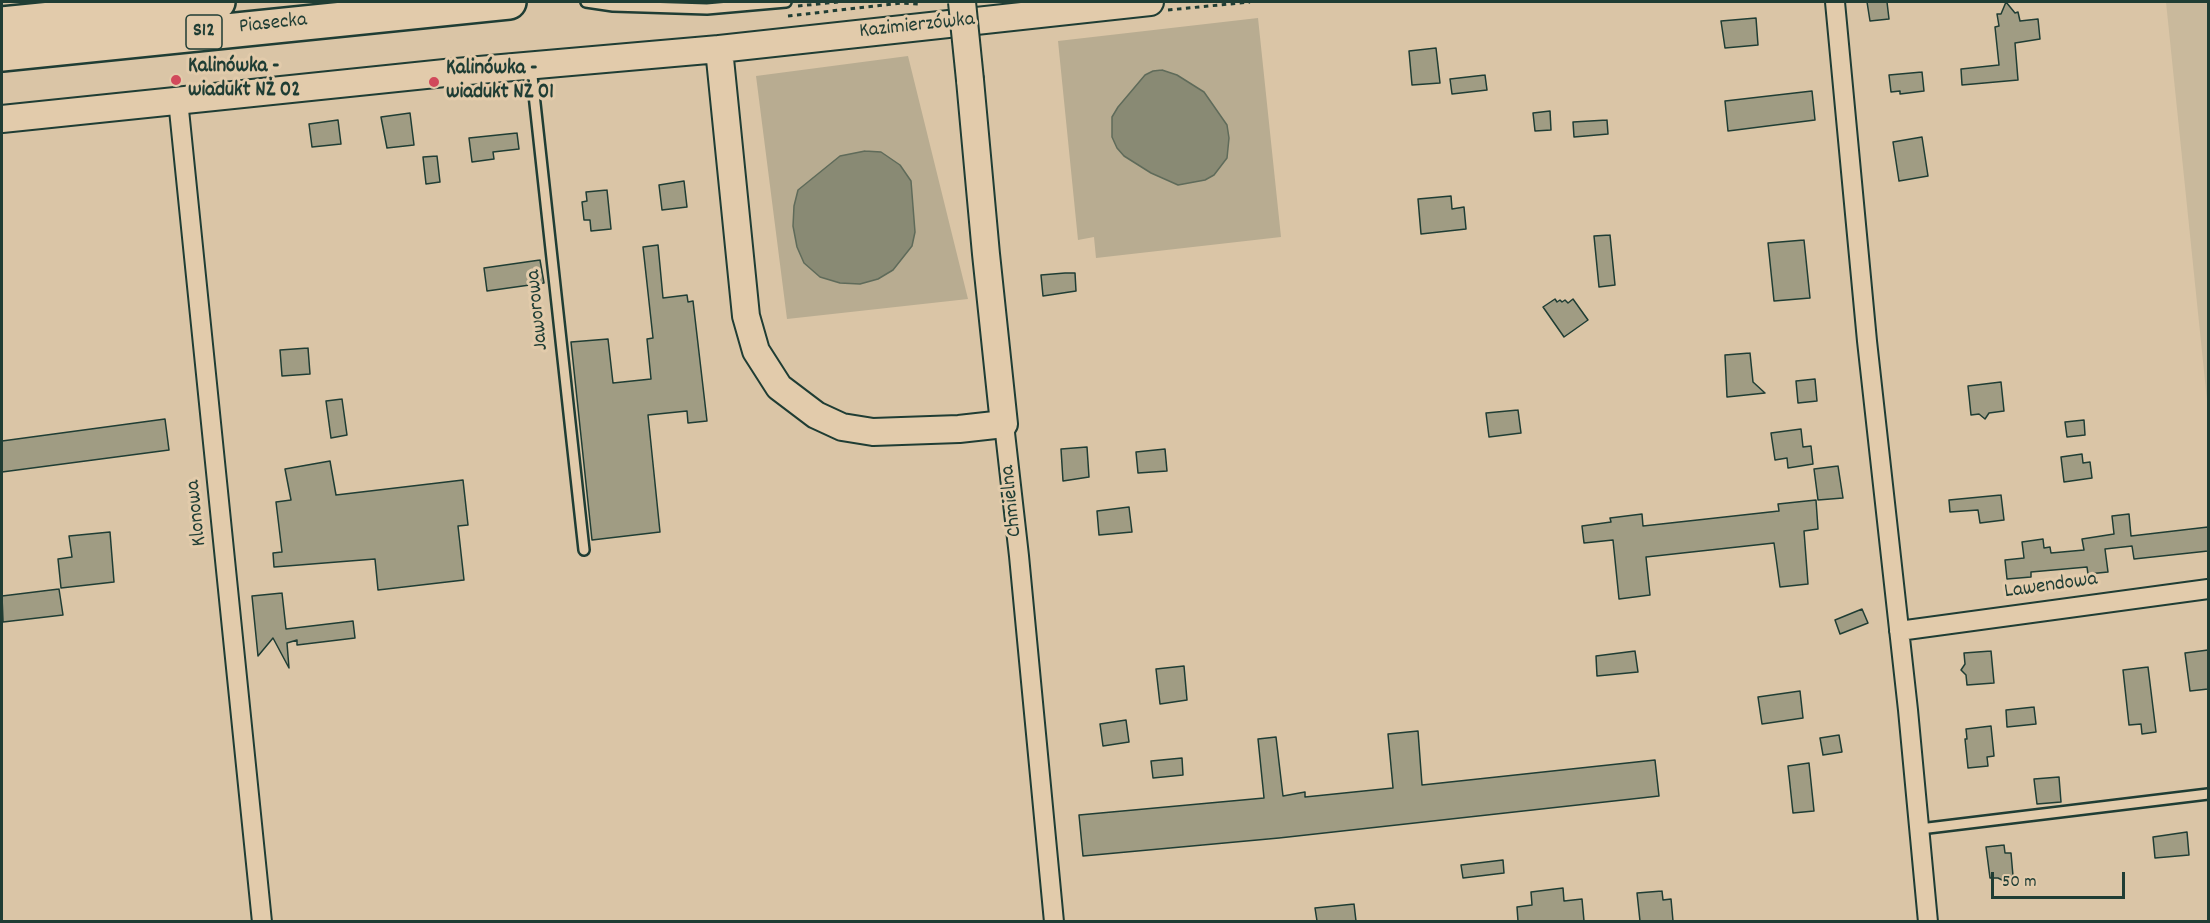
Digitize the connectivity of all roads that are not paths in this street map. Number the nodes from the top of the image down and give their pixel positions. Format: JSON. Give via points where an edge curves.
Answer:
{"nodes":[{"id":1,"x":218,"y":2,"type":"edge"},
{"id":2,"x":510,"y":2,"type":"edge"},
{"id":3,"x":586,"y":2,"type":"edge"},
{"id":4,"x":786,"y":2,"type":"edge"},
{"id":5,"x":962,"y":2,"type":"edge"},
{"id":6,"x":1150,"y":2,"type":"edge"},
{"id":7,"x":1835,"y":2,"type":"edge"},
{"id":8,"x":2,"y":24,"type":"edge"},
{"id":9,"x":719,"y":49,"type":"junction"},
{"id":10,"x":2,"y":54,"type":"edge"},
{"id":11,"x":530,"y":65,"type":"junction"},
{"id":12,"x":178,"y":100,"type":"junction"},
{"id":13,"x":2,"y":119,"type":"edge"},
{"id":14,"x":1004,"y":424,"type":"junction"},
{"id":15,"x":584,"y":550,"type":"dead end"},
{"id":16,"x":2208,"y":589,"type":"edge"},
{"id":17,"x":1899,"y":631,"type":"junction"},
{"id":18,"x":2208,"y":794,"type":"edge"},
{"id":19,"x":1920,"y":829,"type":"junction"},
{"id":20,"x":262,"y":921,"type":"edge"},
{"id":21,"x":1054,"y":921,"type":"edge"},
{"id":22,"x":1928,"y":921,"type":"edge"}],
"edges":[{"from":1,"to":8,"type":"highway","name":"Piasecka","number":"S12"},
{"from":2,"to":10,"type":"highway","name":"Piasecka","number":"S12"},
{"from":3,"to":4,"type":"lane","via":[[707,9]]},
{"from":5,"to":14,"type":"street","name":"Chmielna","bridge":true},
{"from":6,"to":9,"type":"street","name":"Kazimierzówka"},
{"from":7,"to":17,"type":"street"},
{"from":9,"to":11,"type":"street","name":"Kazimierzówka"},
{"from":9,"to":14,"type":"street","via":[[746,316],[756,351],[779,387],[816,415],[842,427],[873,432]]},
{"from":11,"to":12,"type":"street","name":"Kazimierzówka"},
{"from":11,"to":15,"type":"lane","name":"Jaworowa"},
{"from":12,"to":13,"type":"street","name":"Kazimierzówka"},
{"from":12,"to":20,"type":"street","name":"Klonowa"},
{"from":14,"to":21,"type":"street","name":"Chmielna"},
{"from":16,"to":17,"type":"street","name":"Lawendowa"},
{"from":17,"to":19,"type":"street"},
{"from":18,"to":19,"type":"lane"},
{"from":19,"to":22,"type":"street"}]}
